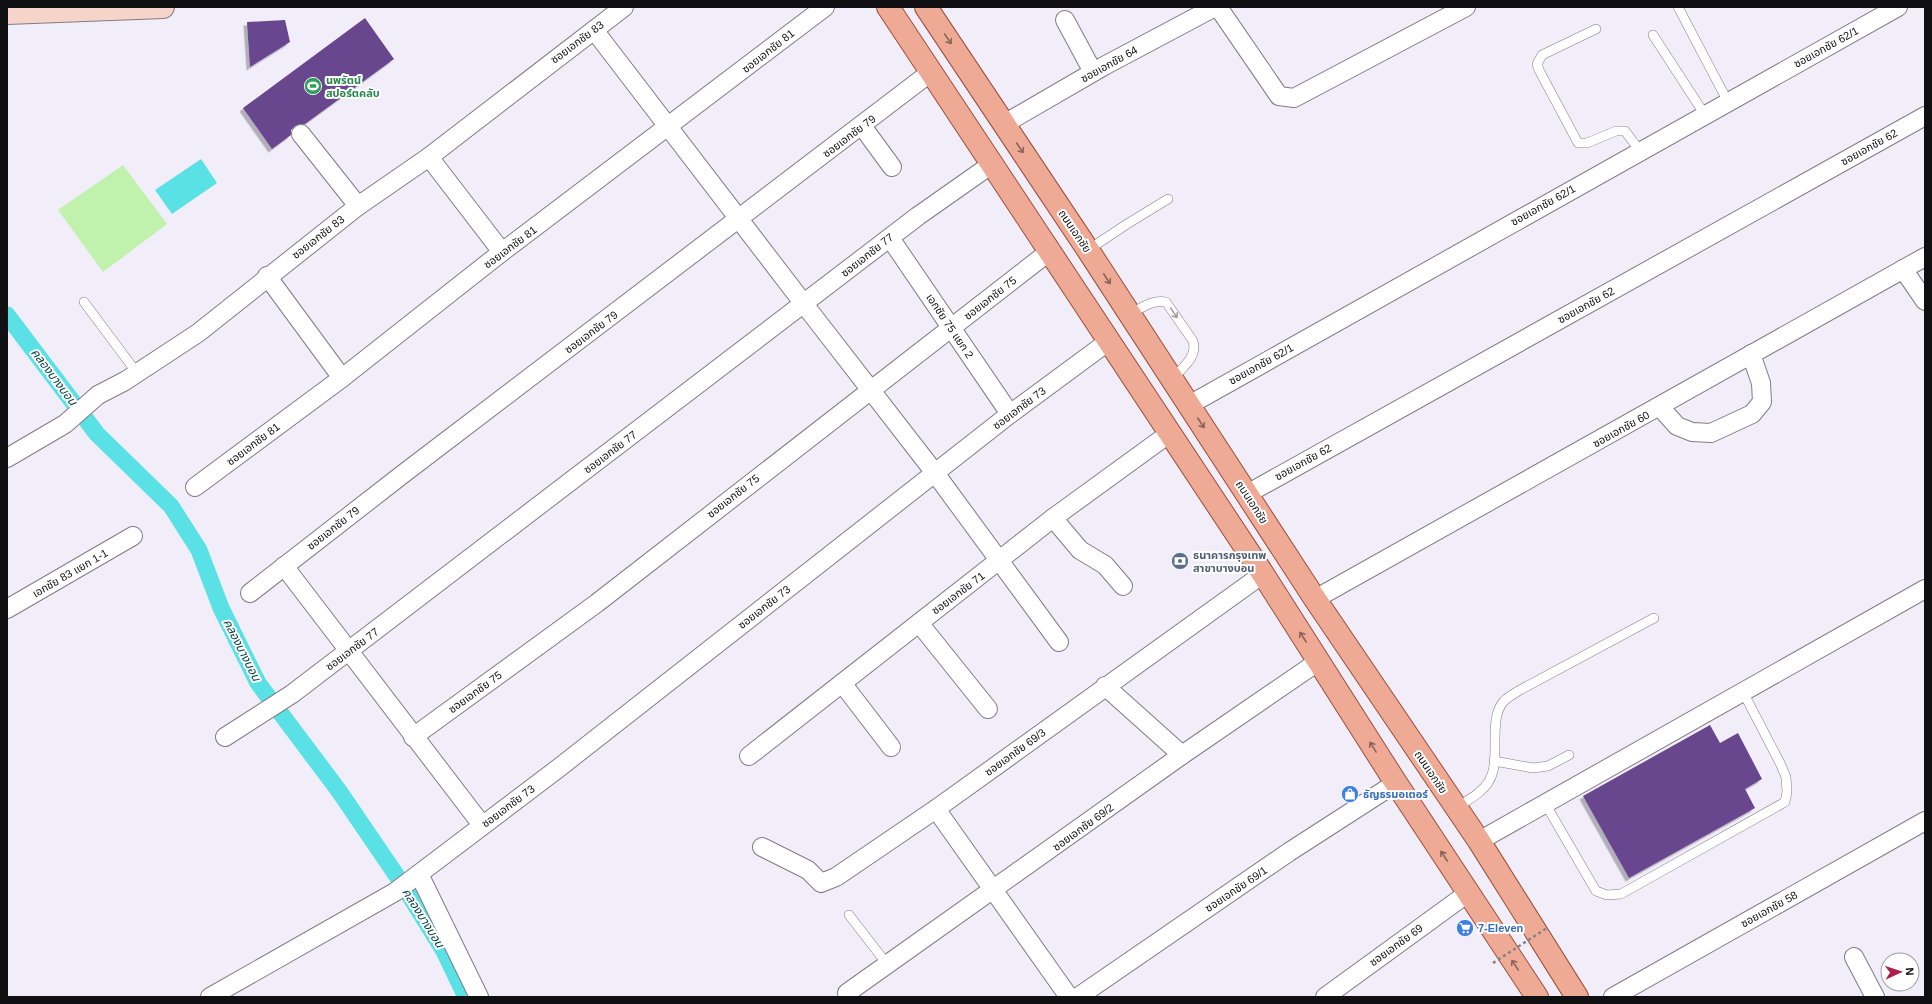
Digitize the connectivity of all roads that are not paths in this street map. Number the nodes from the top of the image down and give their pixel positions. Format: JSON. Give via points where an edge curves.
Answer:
{"nodes":[{"id":1,"x":163,"y":7,"type":"edge"},
{"id":2,"x":624,"y":7,"type":"edge"},
{"id":3,"x":825,"y":7,"type":"edge"},
{"id":4,"x":888,"y":7,"type":"edge"},
{"id":5,"x":926,"y":7,"type":"edge"},
{"id":6,"x":1216,"y":7,"type":"edge"},
{"id":7,"x":1466,"y":7,"type":"edge"},
{"id":8,"x":1678,"y":7,"type":"edge"},
{"id":9,"x":1898,"y":7,"type":"edge"},
{"id":10,"x":7,"y":13,"type":"edge"},
{"id":11,"x":1065,"y":20,"type":"dead end"},
{"id":12,"x":1596,"y":29,"type":"dead end"},
{"id":13,"x":594,"y":30,"type":"junction"},
{"id":14,"x":1653,"y":34,"type":"dead end"},
{"id":15,"x":932,"y":72,"type":"junction"},
{"id":16,"x":1093,"y":72,"type":"junction"},
{"id":17,"x":1728,"y":102,"type":"junction"},
{"id":18,"x":1705,"y":115,"type":"junction"},
{"id":19,"x":1925,"y":116,"type":"edge"},
{"id":20,"x":1004,"y":124,"type":"junction"},
{"id":21,"x":862,"y":126,"type":"junction"},
{"id":22,"x":669,"y":127,"type":"junction"},
{"id":23,"x":301,"y":134,"type":"dead end"},
{"id":24,"x":1640,"y":151,"type":"junction"},
{"id":25,"x":429,"y":157,"type":"junction"},
{"id":26,"x":992,"y":164,"type":"junction"},
{"id":27,"x":892,"y":167,"type":"dead end"},
{"id":28,"x":1043,"y":182,"type":"junction"},
{"id":29,"x":1168,"y":199,"type":"dead end"},
{"id":30,"x":1016,"y":200,"type":"junction"},
{"id":31,"x":358,"y":206,"type":"junction"},
{"id":32,"x":739,"y":218,"type":"junction"},
{"id":33,"x":890,"y":238,"type":"junction"},
{"id":34,"x":1088,"y":250,"type":"junction"},
{"id":35,"x":1050,"y":251,"type":"junction"},
{"id":36,"x":502,"y":252,"type":"junction"},
{"id":37,"x":1925,"y":257,"type":"edge"},
{"id":38,"x":1903,"y":269,"type":"junction"},
{"id":39,"x":267,"y":276,"type":"junction"},
{"id":40,"x":1925,"y":301,"type":"edge"},
{"id":41,"x":84,"y":302,"type":"dead end"},
{"id":42,"x":804,"y":304,"type":"junction"},
{"id":43,"x":1130,"y":314,"type":"junction"},
{"id":44,"x":951,"y":328,"type":"junction"},
{"id":45,"x":1109,"y":341,"type":"junction"},
{"id":46,"x":1751,"y":354,"type":"junction"},
{"id":47,"x":137,"y":373,"type":"junction"},
{"id":48,"x":342,"y":378,"type":"junction"},
{"id":49,"x":1172,"y":379,"type":"junction"},
{"id":50,"x":871,"y":388,"type":"junction"},
{"id":51,"x":1189,"y":405,"type":"junction"},
{"id":52,"x":1660,"y":407,"type":"junction"},
{"id":53,"x":1010,"y":414,"type":"junction"},
{"id":54,"x":1170,"y":433,"type":"junction"},
{"id":55,"x":7,"y":458,"type":"edge"},
{"id":56,"x":936,"y":473,"type":"junction"},
{"id":57,"x":195,"y":487,"type":"dead end"},
{"id":58,"x":1247,"y":494,"type":"junction"},
{"id":59,"x":1054,"y":518,"type":"junction"},
{"id":60,"x":133,"y":536,"type":"dead end"},
{"id":61,"x":999,"y":562,"type":"junction"},
{"id":62,"x":284,"y":566,"type":"junction"},
{"id":63,"x":1263,"y":574,"type":"junction"},
{"id":64,"x":1123,"y":586,"type":"dead end"},
{"id":65,"x":1925,"y":589,"type":"edge"},
{"id":66,"x":250,"y":592,"type":"dead end"},
{"id":67,"x":1315,"y":598,"type":"junction"},
{"id":68,"x":7,"y":609,"type":"edge"},
{"id":69,"x":1654,"y":618,"type":"dead end"},
{"id":70,"x":919,"y":623,"type":"junction"},
{"id":71,"x":1059,"y":642,"type":"dead end"},
{"id":72,"x":349,"y":652,"type":"junction"},
{"id":73,"x":1319,"y":661,"type":"junction"},
{"id":74,"x":842,"y":683,"type":"junction"},
{"id":75,"x":1105,"y":686,"type":"junction"},
{"id":76,"x":1743,"y":692,"type":"junction"},
{"id":77,"x":988,"y":709,"type":"dead end"},
{"id":78,"x":225,"y":737,"type":"dead end"},
{"id":79,"x":414,"y":737,"type":"junction"},
{"id":80,"x":891,"y":747,"type":"dead end"},
{"id":81,"x":1182,"y":755,"type":"junction"},
{"id":82,"x":1570,"y":755,"type":"dead end"},
{"id":83,"x":750,"y":756,"type":"dead end"},
{"id":84,"x":1494,"y":761,"type":"junction"},
{"id":85,"x":1396,"y":784,"type":"junction"},
{"id":86,"x":1546,"y":805,"type":"junction"},
{"id":87,"x":1456,"y":808,"type":"junction"},
{"id":88,"x":936,"y":809,"type":"junction"},
{"id":89,"x":1925,"y":821,"type":"edge"},
{"id":90,"x":482,"y":826,"type":"junction"},
{"id":91,"x":1479,"y":841,"type":"junction"},
{"id":92,"x":762,"y":847,"type":"dead end"},
{"id":93,"x":419,"y":874,"type":"junction"},
{"id":94,"x":994,"y":890,"type":"junction"},
{"id":95,"x":1468,"y":893,"type":"junction"},
{"id":96,"x":849,"y":915,"type":"dead end"},
{"id":97,"x":1854,"y":957,"type":"dead end"},
{"id":98,"x":887,"y":964,"type":"junction"},
{"id":99,"x":847,"y":993,"type":"dead end"},
{"id":100,"x":210,"y":997,"type":"edge"},
{"id":101,"x":479,"y":997,"type":"edge"},
{"id":102,"x":1069,"y":997,"type":"edge"},
{"id":103,"x":1078,"y":997,"type":"edge"},
{"id":104,"x":1325,"y":997,"type":"edge"},
{"id":105,"x":1537,"y":997,"type":"edge"},
{"id":106,"x":1577,"y":997,"type":"edge"},
{"id":107,"x":1613,"y":997,"type":"edge"},
{"id":108,"x":1875,"y":997,"type":"edge"}],
"edges":[{"from":1,"to":10,"type":"street"},
{"from":2,"to":13,"type":"street","name":"ซอยเอกชัย 83"},
{"from":3,"to":22,"type":"street","name":"ซอยเอกชัย 81"},
{"from":4,"to":15,"type":"main road"},
{"from":5,"to":20,"type":"main road","name":"ถนนเอกชัย","one_way":true},
{"from":6,"to":7,"type":"street","via":[[1279,96],[1294,98]]},
{"from":6,"to":16,"type":"street","name":"ซอยเอกชัย 64"},
{"from":8,"to":17,"type":"lane"},
{"from":9,"to":17,"type":"street","name":"ซอยเอกชัย 62/1"},
{"from":11,"to":16,"type":"street"},
{"from":12,"to":24,"type":"lane","via":[[1542,55],[1537,64],[1578,143],[1587,143],[1616,131],[1625,131]]},
{"from":13,"to":22,"type":"street"},
{"from":13,"to":25,"type":"street","name":"ซอยเอกชัย 83"},
{"from":14,"to":18,"type":"lane"},
{"from":15,"to":21,"type":"street","name":"ซอยเอกชัย 79"},
{"from":15,"to":26,"type":"main road"},
{"from":16,"to":20,"type":"street","name":"ซอยเอกชัย 64"},
{"from":17,"to":18,"type":"street","name":"ซอยเอกชัย 62/1"},
{"from":18,"to":24,"type":"street","name":"ซอยเอกชัย 62/1"},
{"from":19,"to":58,"type":"street","name":"ซอยเอกชัย 62"},
{"from":20,"to":28,"type":"main road","name":"ถนนเอกชัย","one_way":true},
{"from":21,"to":27,"type":"street"},
{"from":21,"to":32,"type":"street","name":"ซอยเอกชัย 79"},
{"from":22,"to":32,"type":"street"},
{"from":22,"to":36,"type":"street","name":"ซอยเอกชัย 81"},
{"from":23,"to":31,"type":"street"},
{"from":24,"to":51,"type":"street","name":"ซอยเอกชัย 62/1"},
{"from":25,"to":31,"type":"street","name":"ซอยเอกชัย 83"},
{"from":25,"to":36,"type":"street"},
{"from":26,"to":30,"type":"main road"},
{"from":26,"to":33,"type":"street","name":"ซอยเอกชัย 77"},
{"from":28,"to":30,"type":"main road"},
{"from":28,"to":34,"type":"main road","name":"ถนนเอกชัย"},
{"from":29,"to":34,"type":"lane"},
{"from":30,"to":35,"type":"main road"},
{"from":31,"to":39,"type":"street","name":"ซอยเอกชัย 83"},
{"from":32,"to":42,"type":"street"},
{"from":32,"to":62,"type":"street","name":"ซอยเอกชัย 79"},
{"from":33,"to":42,"type":"street","name":"ซอยเอกชัย 77"},
{"from":33,"to":44,"type":"street","name":"เอกชัย 75 แยก 2"},
{"from":34,"to":43,"type":"main road","name":"ถนนเอกชัย","one_way":true},
{"from":35,"to":44,"type":"street","name":"ซอยเอกชัย 75"},
{"from":35,"to":45,"type":"main road"},
{"from":36,"to":48,"type":"street","name":"ซอยเอกชัย 81"},
{"from":37,"to":38,"type":"street","name":"ซอยเอกชัย 60"},
{"from":38,"to":40,"type":"street"},
{"from":38,"to":46,"type":"street","name":"ซอยเอกชัย 60"},
{"from":39,"to":47,"type":"street","name":"ซอยเอกชัย 83","via":[[198,333]]},
{"from":39,"to":48,"type":"street"},
{"from":41,"to":47,"type":"lane"},
{"from":42,"to":50,"type":"street"},
{"from":42,"to":72,"type":"street","name":"ซอยเอกชัย 77"},
{"from":43,"to":49,"type":"main road","name":"ถนนเอกชัย"},
{"from":43,"to":49,"type":"lane","one_way":true,"via":[[1153,302],[1166,302],[1193,341],[1194,355]]},
{"from":44,"to":50,"type":"street","name":"ซอยเอกชัย 75"},
{"from":44,"to":53,"type":"street","name":"เอกชัย 75 แยก 2"},
{"from":45,"to":53,"type":"street","name":"ซอยเอกชัย 73"},
{"from":45,"to":54,"type":"main road"},
{"from":46,"to":52,"type":"street","name":"ซอยเอกชัย 60"},
{"from":46,"to":52,"type":"street","via":[[1761,383],[1762,402],[1752,414],[1711,433],[1692,432],[1677,426]]},
{"from":47,"to":55,"type":"street","name":"ซอยเอกชัย 83","via":[[98,395],[65,424]]},
{"from":48,"to":57,"type":"street","name":"ซอยเอกชัย 81"},
{"from":49,"to":51,"type":"main road","name":"ถนนเอกชัย"},
{"from":50,"to":56,"type":"street"},
{"from":50,"to":79,"type":"street","name":"ซอยเอกชัย 75","via":[[597,603]]},
{"from":51,"to":58,"type":"main road","name":"ถนนเอกชัย","one_way":true},
{"from":52,"to":67,"type":"street","name":"ซอยเอกชัย 60"},
{"from":53,"to":56,"type":"street","name":"ซอยเอกชัย 73"},
{"from":54,"to":59,"type":"street","name":"ซอยเอกชัย 71"},
{"from":54,"to":63,"type":"main road"},
{"from":56,"to":61,"type":"street"},
{"from":56,"to":90,"type":"street","name":"ซอยเอกชัย 73"},
{"from":58,"to":67,"type":"main road","name":"ถนนเอกชัย"},
{"from":59,"to":61,"type":"street","name":"ซอยเอกชัย 71"},
{"from":59,"to":64,"type":"street","via":[[1080,550],[1105,565]]},
{"from":60,"to":68,"type":"street","name":"เอกชัย 83 แยก 1-1"},
{"from":61,"to":70,"type":"street","name":"ซอยเอกชัย 71"},
{"from":61,"to":71,"type":"street"},
{"from":62,"to":66,"type":"street","name":"ซอยเอกชัย 79"},
{"from":62,"to":72,"type":"street"},
{"from":73,"to":63,"type":"main road","one_way":true},
{"from":63,"to":75,"type":"street","name":"ซอยเอกชัย 69/3"},
{"from":65,"to":76,"type":"street"},
{"from":67,"to":87,"type":"main road","name":"ถนนเอกชัย"},
{"from":69,"to":84,"type":"lane","via":[[1504,701],[1498,713]]},
{"from":70,"to":74,"type":"street","name":"ซอยเอกชัย 71"},
{"from":70,"to":77,"type":"street"},
{"from":72,"to":78,"type":"street","name":"ซอยเอกชัย 77","via":[[292,694]]},
{"from":72,"to":79,"type":"street"},
{"from":73,"to":81,"type":"street","name":"ซอยเอกชัย 69/2"},
{"from":85,"to":73,"type":"main road","one_way":true},
{"from":74,"to":80,"type":"street"},
{"from":74,"to":83,"type":"street","name":"ซอยเอกชัย 71"},
{"from":75,"to":81,"type":"street"},
{"from":75,"to":88,"type":"street","name":"ซอยเอกชัย 69/3"},
{"from":76,"to":86,"type":"street"},
{"from":76,"to":86,"type":"lane","via":[[1786,777],[1785,802],[1621,894],[1607,895],[1596,891]]},
{"from":79,"to":90,"type":"street"},
{"from":81,"to":94,"type":"street","name":"ซอยเอกชัย 69/2"},
{"from":82,"to":84,"type":"lane","via":[[1548,766],[1533,768]]},
{"from":84,"to":87,"type":"lane","via":[[1490,780],[1482,790]]},
{"from":95,"to":85,"type":"main road","one_way":true},
{"from":85,"to":103,"type":"street","name":"ซอยเอกชัย 69/1","via":[[1289,852]]},
{"from":86,"to":91,"type":"street"},
{"from":87,"to":91,"type":"main road","name":"ถนนเอกชัย"},
{"from":88,"to":92,"type":"street","name":"ซอยเอกชัย 69/3","via":[[824,883],[796,863]]},
{"from":88,"to":94,"type":"street"},
{"from":89,"to":107,"type":"street","name":"ซอยเอกชัย 58"},
{"from":90,"to":93,"type":"street","name":"ซอยเอกชัย 73"},
{"from":91,"to":106,"type":"main road","name":"ถนนเอกชัย"},
{"from":93,"to":100,"type":"street","name":"ซอยเอกชัย 73","via":[[395,892]]},
{"from":93,"to":101,"type":"street"},
{"from":94,"to":98,"type":"street","name":"ซอยเอกชัย 69/2"},
{"from":94,"to":102,"type":"street"},
{"from":95,"to":104,"type":"street","name":"ซอยเอกชัย 69"},
{"from":105,"to":95,"type":"main road","one_way":true},
{"from":96,"to":98,"type":"lane"},
{"from":97,"to":108,"type":"street"},
{"from":98,"to":99,"type":"street","name":"ซอยเอกชัย 69/2"}]}
